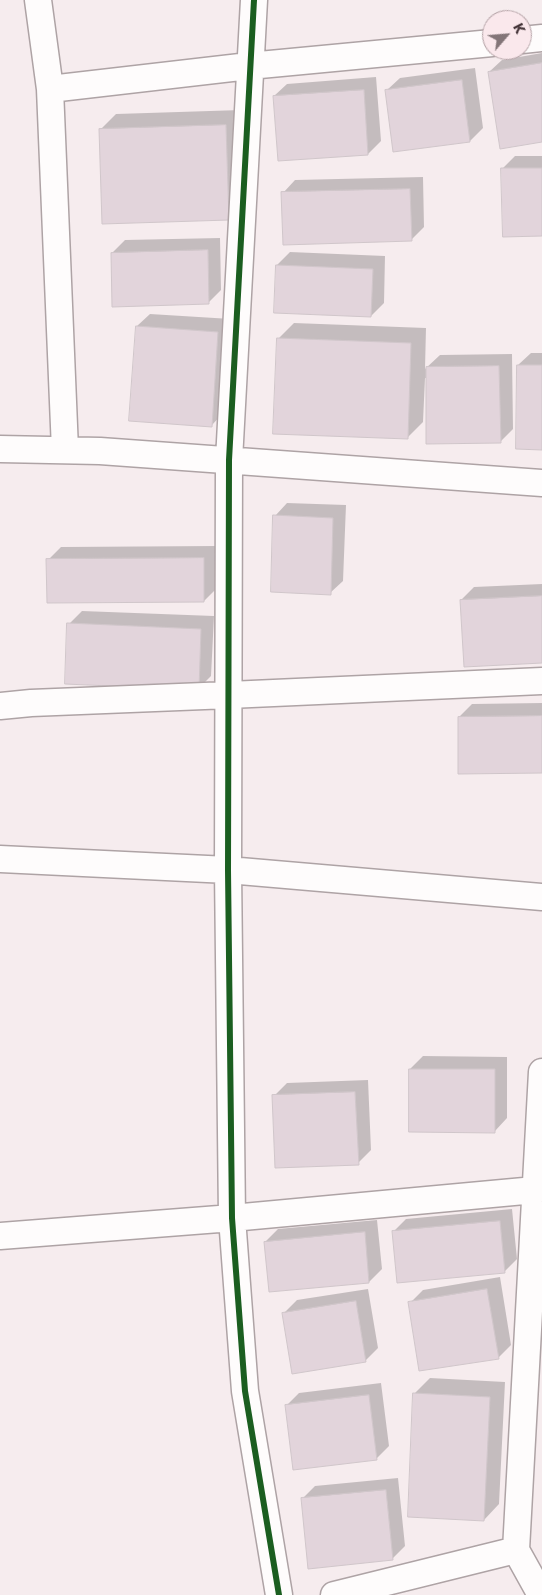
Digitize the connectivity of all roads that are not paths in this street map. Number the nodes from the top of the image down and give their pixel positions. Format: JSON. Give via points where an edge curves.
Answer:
{"nodes":[{"id":1,"x":38,"y":0,"type":"edge"},
{"id":2,"x":254,"y":0,"type":"edge"},
{"id":3,"x":482,"y":44,"type":"edge"},
{"id":4,"x":249,"y":66,"type":"junction"},
{"id":5,"x":50,"y":89,"type":"junction"},
{"id":6,"x":0,"y":449,"type":"edge"},
{"id":7,"x":65,"y":450,"type":"junction"},
{"id":8,"x":230,"y":460,"type":"junction"},
{"id":9,"x":542,"y":482,"type":"edge"},
{"id":10,"x":542,"y":681,"type":"edge"},
{"id":11,"x":228,"y":695,"type":"junction"},
{"id":12,"x":0,"y":706,"type":"edge"},
{"id":13,"x":0,"y":859,"type":"edge"},
{"id":14,"x":228,"y":870,"type":"junction"},
{"id":15,"x":542,"y":897,"type":"edge"},
{"id":16,"x":542,"y":1072,"type":"edge"},
{"id":17,"x":536,"y":1190,"type":"junction"},
{"id":18,"x":232,"y":1218,"type":"junction"},
{"id":19,"x":0,"y":1236,"type":"edge"},
{"id":20,"x":536,"y":1299,"type":"edge"},
{"id":21,"x":516,"y":1550,"type":"junction"},
{"id":22,"x":279,"y":1595,"type":"edge"},
{"id":23,"x":334,"y":1595,"type":"edge"},
{"id":24,"x":541,"y":1595,"type":"edge"}],
"edges":[{"from":1,"to":5,"type":"street"},
{"from":2,"to":4,"type":"street"},
{"from":3,"to":4,"type":"street"},
{"from":4,"to":5,"type":"street"},
{"from":4,"to":8,"type":"street"},
{"from":5,"to":7,"type":"street"},
{"from":6,"to":7,"type":"street"},
{"from":7,"to":8,"type":"street"},
{"from":8,"to":9,"type":"street"},
{"from":8,"to":11,"type":"street"},
{"from":10,"to":11,"type":"street"},
{"from":11,"to":12,"type":"street"},
{"from":11,"to":14,"type":"street"},
{"from":13,"to":14,"type":"street"},
{"from":14,"to":15,"type":"street"},
{"from":14,"to":18,"type":"street"},
{"from":16,"to":17,"type":"street"},
{"from":17,"to":18,"type":"street"},
{"from":17,"to":20,"type":"street"},
{"from":18,"to":19,"type":"street"},
{"from":18,"to":22,"type":"street","via":[[245,1392]]},
{"from":20,"to":21,"type":"street"},
{"from":21,"to":23,"type":"street"},
{"from":21,"to":24,"type":"street"}]}
